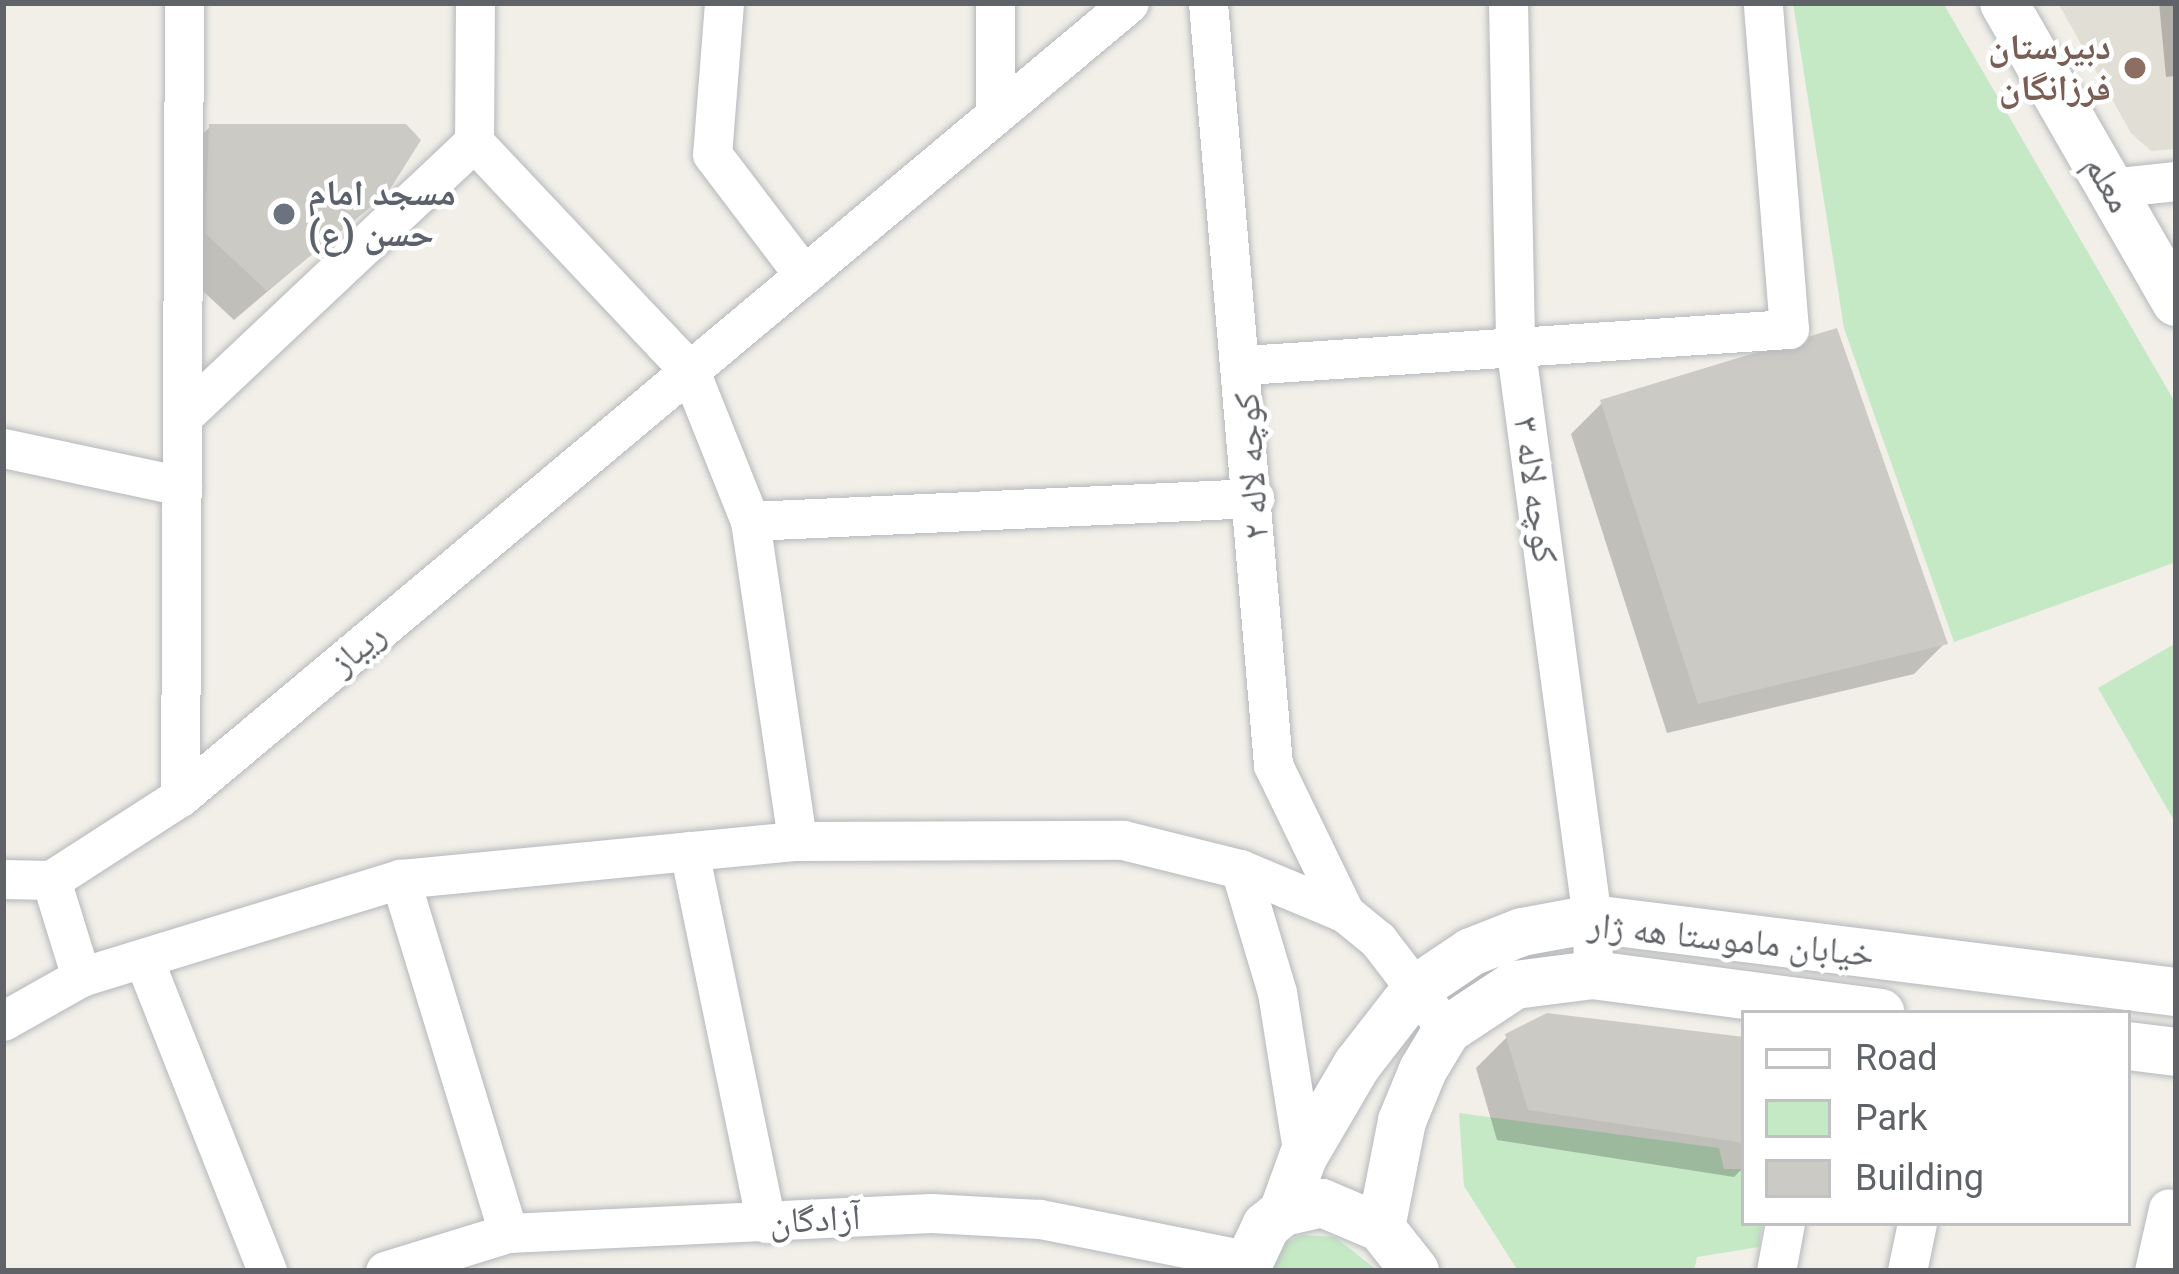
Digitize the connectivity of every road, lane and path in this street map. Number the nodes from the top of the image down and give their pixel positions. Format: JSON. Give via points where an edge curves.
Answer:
{"nodes":[{"id":1,"x":184,"y":3,"type":"edge"},
{"id":2,"x":475,"y":3,"type":"edge"},
{"id":3,"x":724,"y":3,"type":"edge"},
{"id":4,"x":994,"y":3,"type":"edge"},
{"id":5,"x":1130,"y":3,"type":"edge"},
{"id":6,"x":1208,"y":3,"type":"edge"},
{"id":7,"x":1508,"y":3,"type":"edge"},
{"id":8,"x":1763,"y":3,"type":"edge"},
{"id":9,"x":2004,"y":3,"type":"edge"},
{"id":10,"x":995,"y":115,"type":"junction"},
{"id":11,"x":474,"y":142,"type":"junction"},
{"id":12,"x":2176,"y":181,"type":"edge"},
{"id":13,"x":2110,"y":188,"type":"junction"},
{"id":14,"x":804,"y":275,"type":"junction"},
{"id":15,"x":2176,"y":302,"type":"edge"},
{"id":16,"x":1515,"y":344,"type":"junction"},
{"id":17,"x":1245,"y":365,"type":"junction"},
{"id":18,"x":690,"y":371,"type":"junction"},
{"id":19,"x":182,"y":417,"type":"junction"},
{"id":20,"x":3,"y":448,"type":"edge"},
{"id":21,"x":182,"y":486,"type":"junction"},
{"id":22,"x":1254,"y":499,"type":"junction"},
{"id":23,"x":750,"y":521,"type":"junction"},
{"id":24,"x":180,"y":797,"type":"junction"},
{"id":25,"x":796,"y":841,"type":"junction"},
{"id":26,"x":689,"y":851,"type":"junction"},
{"id":27,"x":1240,"y":869,"type":"junction"},
{"id":28,"x":3,"y":879,"type":"edge"},
{"id":29,"x":400,"y":879,"type":"junction"},
{"id":30,"x":51,"y":880,"type":"junction"},
{"id":31,"x":1345,"y":913,"type":"junction"},
{"id":32,"x":1592,"y":919,"type":"junction"},
{"id":33,"x":144,"y":960,"type":"junction"},
{"id":34,"x":1593,"y":975,"type":"junction"},
{"id":35,"x":81,"y":977,"type":"junction"},
{"id":36,"x":1416,"y":989,"type":"junction"},
{"id":37,"x":2176,"y":992,"type":"edge"},
{"id":38,"x":1857,"y":1010,"type":"edge"},
{"id":39,"x":3,"y":1021,"type":"edge"},
{"id":40,"x":1447,"y":1030,"type":"junction"},
{"id":41,"x":2131,"y":1046,"type":"edge"},
{"id":42,"x":2176,"y":1052,"type":"edge"},
{"id":43,"x":1303,"y":1157,"type":"junction"},
{"id":44,"x":2168,"y":1209,"type":"dead end"},
{"id":45,"x":1283,"y":1212,"type":"junction"},
{"id":46,"x":766,"y":1222,"type":"junction"},
{"id":47,"x":1784,"y":1226,"type":"edge"},
{"id":48,"x":1917,"y":1226,"type":"edge"},
{"id":49,"x":508,"y":1233,"type":"junction"},
{"id":50,"x":1398,"y":1248,"type":"edge"},
{"id":51,"x":1245,"y":1265,"type":"edge"},
{"id":52,"x":267,"y":1271,"type":"edge"},
{"id":53,"x":386,"y":1271,"type":"edge"},
{"id":54,"x":1442,"y":1271,"type":"edge"},
{"id":55,"x":1776,"y":1271,"type":"edge"},
{"id":56,"x":1907,"y":1271,"type":"edge"},
{"id":57,"x":2154,"y":1271,"type":"edge"}],
"edges":[{"from":1,"to":19,"type":"street"},
{"from":2,"to":11,"type":"street"},
{"from":3,"to":14,"type":"street","via":[[712,154]]},
{"from":4,"to":10,"type":"street"},
{"from":5,"to":10,"type":"street","name":"ریباز"},
{"from":6,"to":17,"type":"street","name":"کوچه لاله ۲"},
{"from":7,"to":16,"type":"street","name":"کوچه لاله ۳"},
{"from":8,"to":16,"type":"street","via":[[1790,329]]},
{"from":9,"to":13,"type":"street","name":"معلم"},
{"from":10,"to":14,"type":"street","name":"ریباز"},
{"from":11,"to":18,"type":"street"},
{"from":11,"to":19,"type":"street"},
{"from":12,"to":13,"type":"street"},
{"from":13,"to":15,"type":"street","name":"معلم"},
{"from":14,"to":18,"type":"street","name":"ریباز"},
{"from":16,"to":17,"type":"street"},
{"from":16,"to":32,"type":"street","name":"کوچه لاله ۳"},
{"from":17,"to":22,"type":"street","name":"کوچه لاله ۲"},
{"from":18,"to":23,"type":"street"},
{"from":18,"to":24,"type":"street","name":"ریباز"},
{"from":19,"to":21,"type":"street"},
{"from":20,"to":21,"type":"street"},
{"from":21,"to":24,"type":"street"},
{"from":22,"to":23,"type":"street"},
{"from":22,"to":31,"type":"street","name":"کوچه لاله ۲","via":[[1273,765]]},
{"from":23,"to":25,"type":"street"},
{"from":24,"to":30,"type":"street","name":"ریباز"},
{"from":25,"to":26,"type":"street"},
{"from":25,"to":27,"type":"street","via":[[1123,840]]},
{"from":26,"to":29,"type":"street"},
{"from":26,"to":46,"type":"street"},
{"from":27,"to":31,"type":"street"},
{"from":27,"to":43,"type":"street","via":[[1277,992]]},
{"from":28,"to":30,"type":"street"},
{"from":29,"to":33,"type":"street"},
{"from":29,"to":49,"type":"street"},
{"from":30,"to":35,"type":"street"},
{"from":31,"to":36,"type":"street"},
{"from":32,"to":34,"type":"street","name":"کوچه لاله ۳"},
{"from":32,"to":36,"type":"street","name":"خیابان ماموستا هه ژار","via":[[1522,932],[1472,952]]},
{"from":32,"to":37,"type":"street","name":"خیابان ماموستا هه ژار"},
{"from":33,"to":35,"type":"street"},
{"from":33,"to":52,"type":"street"},
{"from":34,"to":38,"type":"street","name":"خیابان ماموستا هه ژار"},
{"from":34,"to":40,"type":"street","name":"خیابان ماموستا هه ژار","via":[[1515,985]]},
{"from":35,"to":39,"type":"street"},
{"from":36,"to":40,"type":"street"},
{"from":36,"to":43,"type":"street","name":"خیابان ماموستا هه ژار","via":[[1357,1065]]},
{"from":40,"to":50,"type":"street","via":[[1402,1121]]},
{"from":41,"to":42,"type":"street"},
{"from":43,"to":45,"type":"street","name":"خیابان ماموستا هه ژار"},
{"from":44,"to":57,"type":"street"},
{"from":45,"to":50,"type":"street","via":[[1322,1203]]},
{"from":45,"to":51,"type":"street","name":"خیابان ماموستا هه ژار"},
{"from":46,"to":49,"type":"street","name":"آزادگان"},
{"from":46,"to":51,"type":"street","name":"آزادگان","via":[[931,1213],[1040,1219]]},
{"from":47,"to":55,"type":"street"},
{"from":48,"to":56,"type":"street"},
{"from":49,"to":53,"type":"street","name":"آزادگان"},
{"from":50,"to":54,"type":"street"}]}
